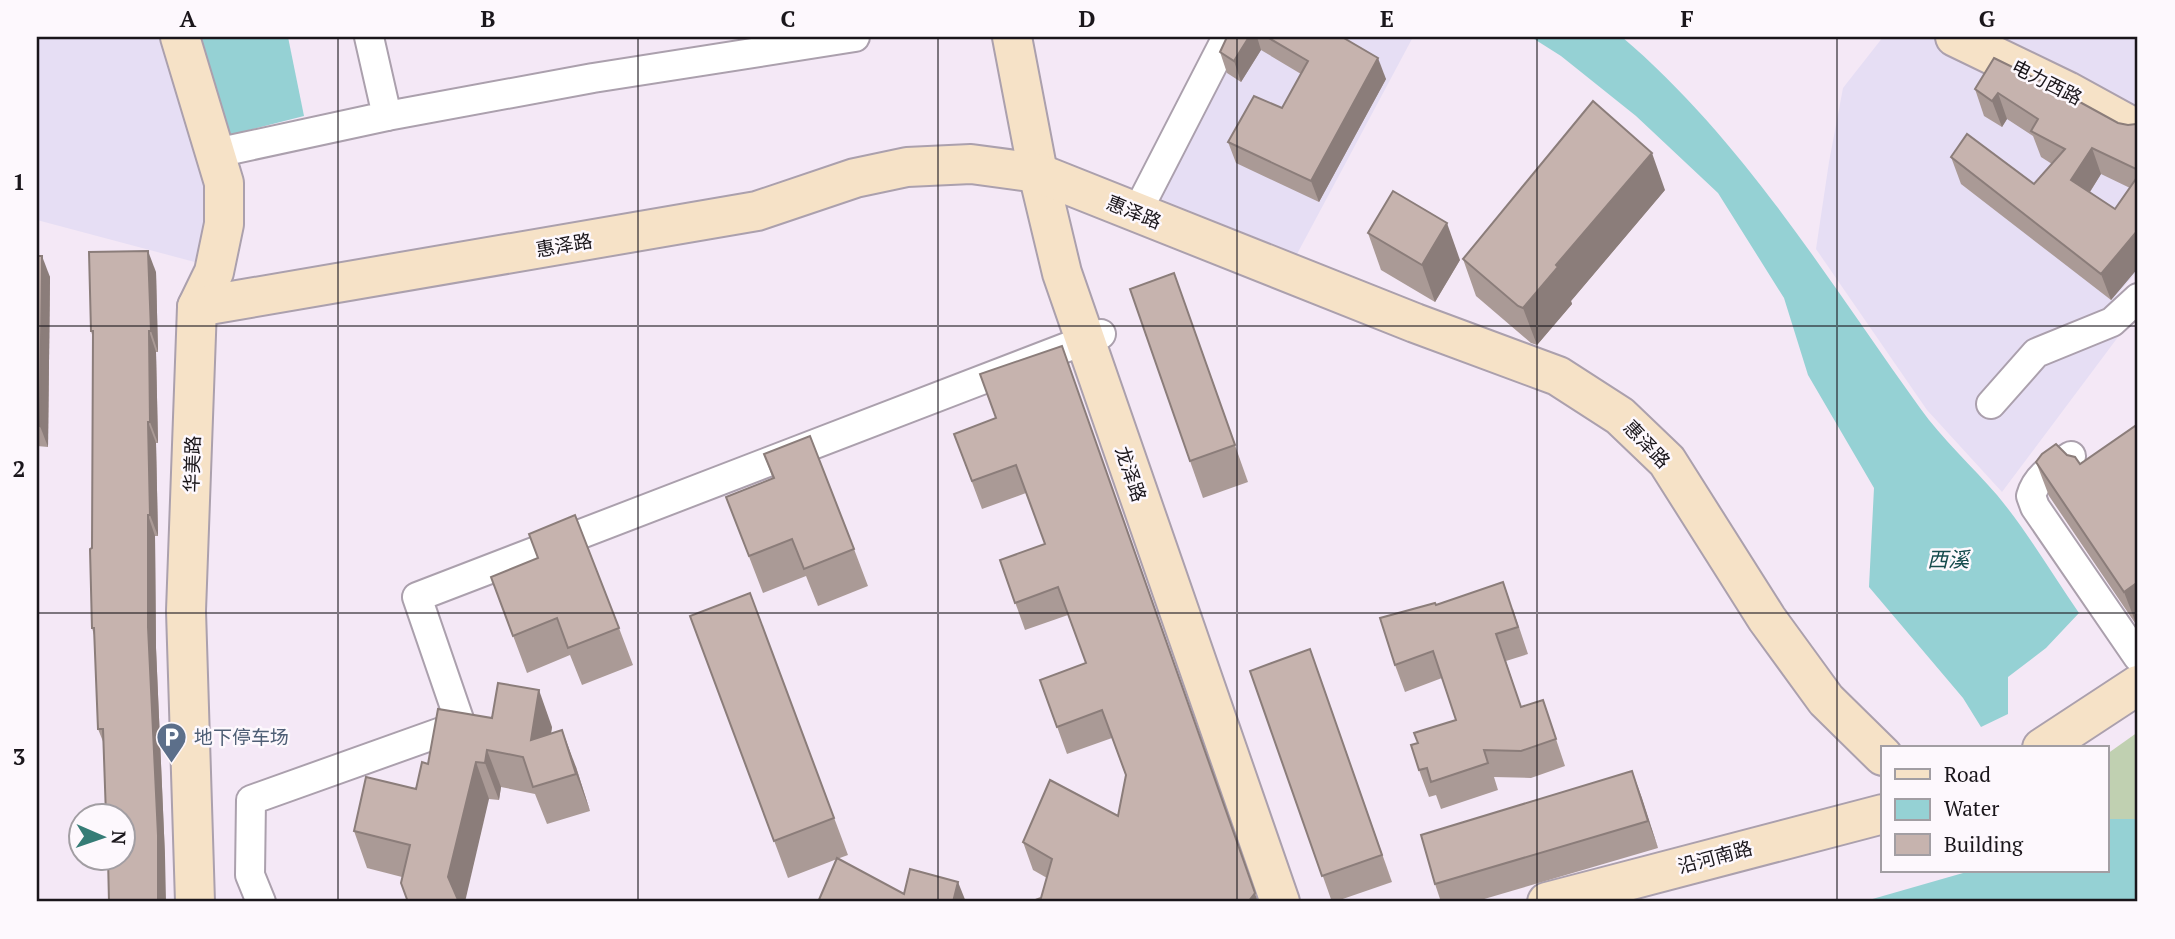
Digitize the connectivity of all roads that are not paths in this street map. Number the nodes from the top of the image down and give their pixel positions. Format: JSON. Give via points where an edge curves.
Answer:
{"nodes":[{"id":1,"x":180,"y":37,"type":"edge"},
{"id":2,"x":369,"y":37,"type":"edge"},
{"id":3,"x":855,"y":37,"type":"edge"},
{"id":4,"x":1012,"y":37,"type":"edge"},
{"id":5,"x":1033,"y":37,"type":"edge"},
{"id":6,"x":1227,"y":37,"type":"edge"},
{"id":7,"x":1955,"y":37,"type":"edge"},
{"id":8,"x":387,"y":116,"type":"junction"},
{"id":9,"x":2138,"y":130,"type":"edge"},
{"id":10,"x":216,"y":153,"type":"junction"},
{"id":11,"x":1050,"y":178,"type":"junction"},
{"id":12,"x":1136,"y":214,"type":"junction"},
{"id":13,"x":2138,"y":298,"type":"edge"},
{"id":14,"x":197,"y":307,"type":"junction"},
{"id":15,"x":1093,"y":337,"type":"junction"},
{"id":16,"x":1992,"y":404,"type":"dead end"},
{"id":17,"x":2086,"y":474,"type":"edge"},
{"id":18,"x":2138,"y":657,"type":"edge"},
{"id":19,"x":2138,"y":685,"type":"edge"},
{"id":20,"x":2045,"y":746,"type":"edge"},
{"id":21,"x":1881,"y":754,"type":"edge"},
{"id":22,"x":1881,"y":815,"type":"edge"},
{"id":23,"x":195,"y":902,"type":"edge"},
{"id":24,"x":261,"y":902,"type":"edge"},
{"id":25,"x":1280,"y":902,"type":"edge"},
{"id":26,"x":1300,"y":902,"type":"edge"},
{"id":27,"x":1547,"y":902,"type":"edge"}],
"edges":[{"from":1,"to":10,"type":"street","name":"华美路"},
{"from":2,"to":8,"type":"street"},
{"from":3,"to":8,"type":"street"},
{"from":4,"to":11,"type":"street","name":"龙泽路"},
{"from":5,"to":11,"type":"street","name":"龙泽路"},
{"from":6,"to":12,"type":"street"},
{"from":7,"to":9,"type":"street","name":"电力西路"},
{"from":8,"to":10,"type":"street"},
{"from":10,"to":14,"type":"street","name":"华美路","via":[[224,183],[224,224],[214,272]]},
{"from":11,"to":12,"type":"street","name":"惠泽路"},
{"from":11,"to":14,"type":"street","name":"惠泽路","via":[[971,164],[907,167],[856,178],[758,211]]},
{"from":11,"to":15,"type":"street","name":"龙泽路","via":[[1062,273]]},
{"from":12,"to":21,"type":"street","name":"惠泽路","via":[[1558,376],[1620,416],[1667,461],[1767,619],[1826,700]]},
{"from":13,"to":16,"type":"street","via":[[2112,322],[2035,353]]},
{"from":14,"to":23,"type":"street","name":"华美路","via":[[186,611]]},
{"from":15,"to":24,"type":"street","via":[[417,597],[461,724],[251,800],[250,875]]},
{"from":15,"to":25,"type":"street","name":"龙泽路"},
{"from":15,"to":26,"type":"street","name":"龙泽路"},
{"from":17,"to":18,"type":"street","via":[[2072,456],[2045,473],[2031,496]]},
{"from":19,"to":20,"type":"street"},
{"from":22,"to":27,"type":"street","name":"沿河南路"}]}
